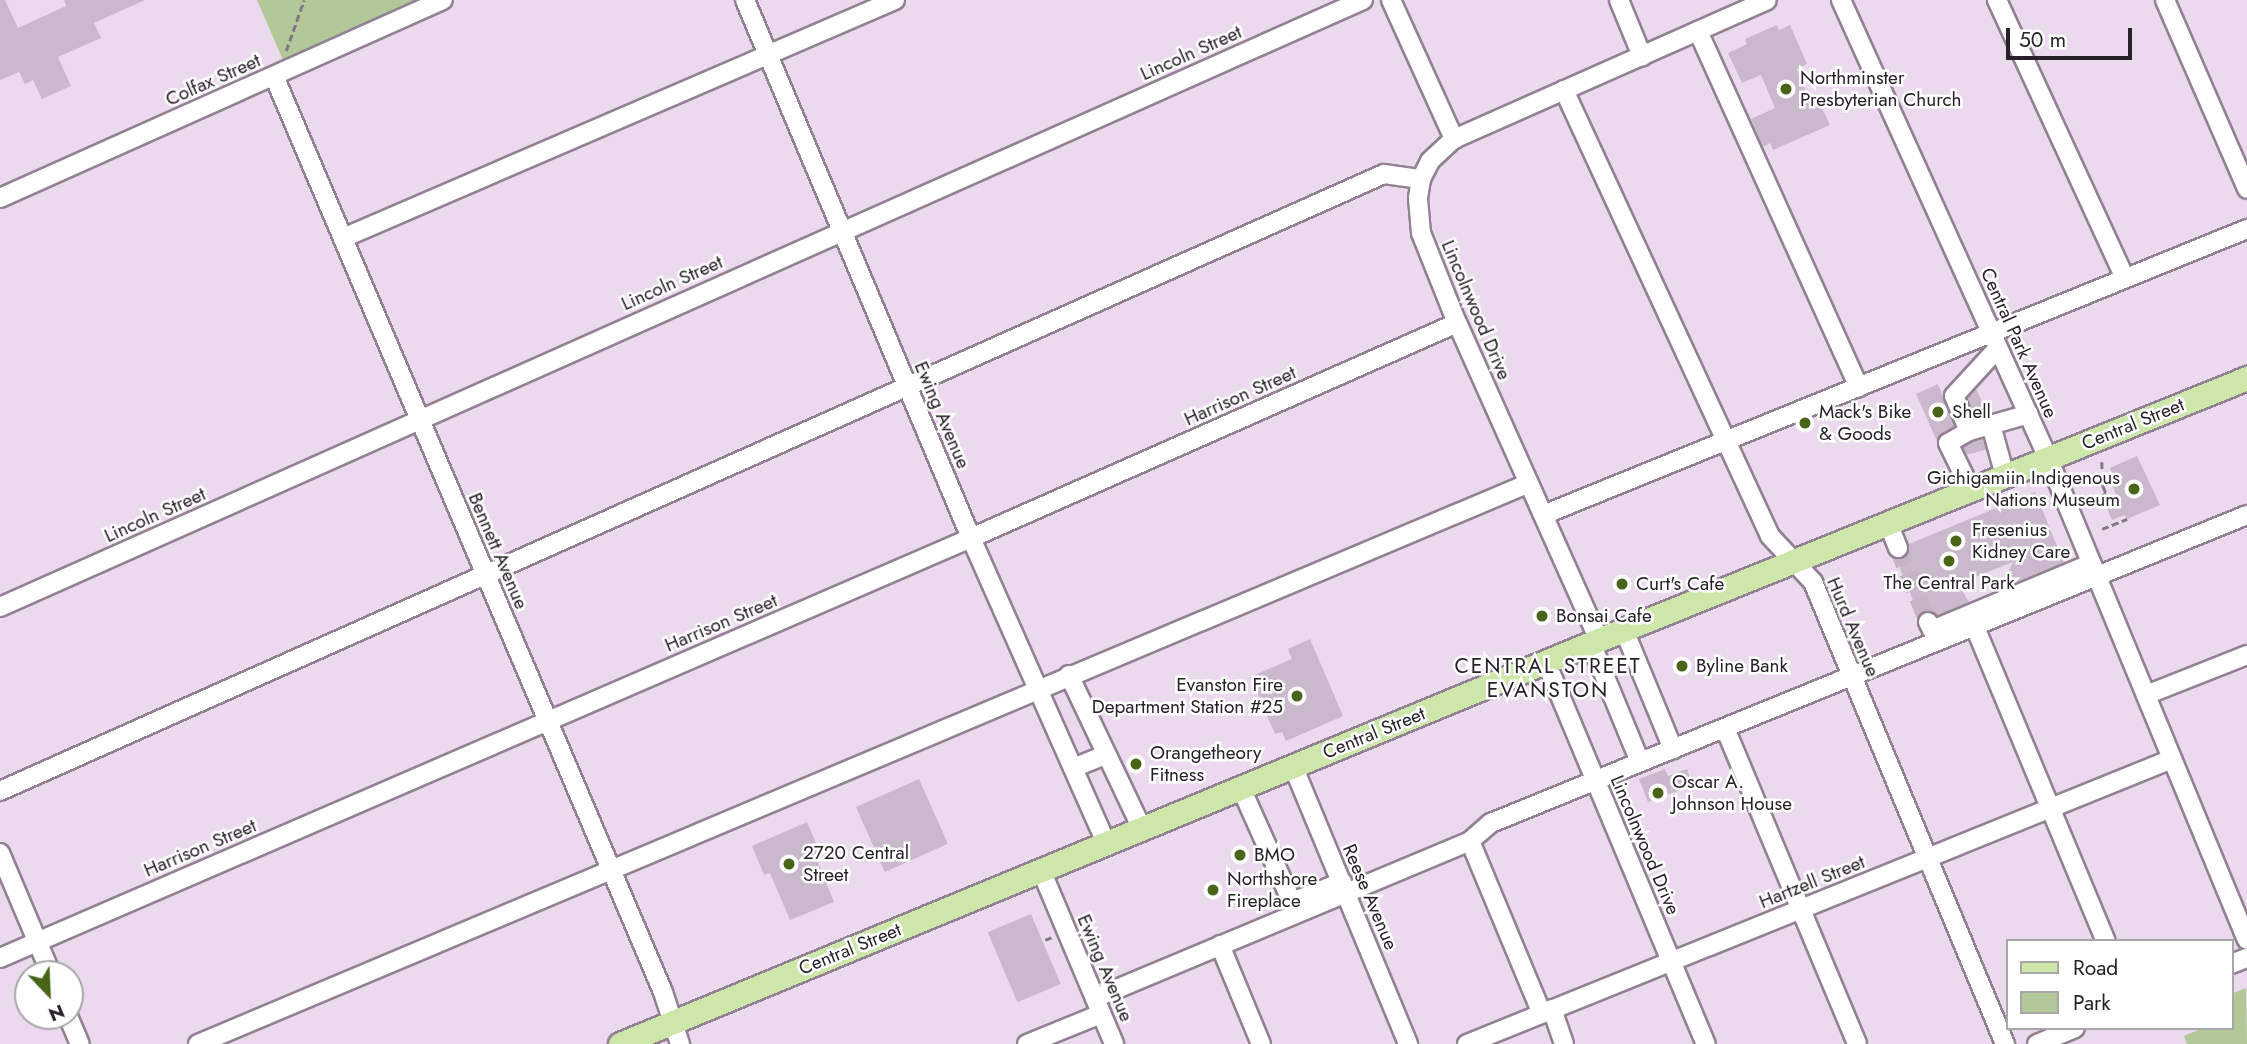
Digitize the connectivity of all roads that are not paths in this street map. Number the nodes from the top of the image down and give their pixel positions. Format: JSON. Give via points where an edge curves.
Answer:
{"nodes":[{"id":1,"x":443,"y":0,"type":"edge"},
{"id":2,"x":745,"y":0,"type":"edge"},
{"id":3,"x":895,"y":0,"type":"edge"},
{"id":4,"x":1363,"y":0,"type":"edge"},
{"id":5,"x":1391,"y":0,"type":"edge"},
{"id":6,"x":1619,"y":0,"type":"edge"},
{"id":7,"x":1767,"y":0,"type":"edge"},
{"id":8,"x":1841,"y":0,"type":"edge"},
{"id":9,"x":1997,"y":0,"type":"edge"},
{"id":10,"x":2165,"y":0,"type":"edge"},
{"id":11,"x":1698,"y":31,"type":"junction"},
{"id":12,"x":769,"y":56,"type":"junction"},
{"id":13,"x":1642,"y":56,"type":"junction"},
{"id":14,"x":274,"y":76,"type":"junction"},
{"id":15,"x":1564,"y":90,"type":"junction"},
{"id":16,"x":1454,"y":139,"type":"junction"},
{"id":17,"x":1421,"y":179,"type":"junction"},
{"id":18,"x":2247,"y":189,"type":"edge"},
{"id":19,"x":0,"y":198,"type":"edge"},
{"id":20,"x":2247,"y":229,"type":"edge"},
{"id":21,"x":842,"y":230,"type":"junction"},
{"id":22,"x":343,"y":238,"type":"junction"},
{"id":23,"x":2125,"y":278,"type":"junction"},
{"id":24,"x":1457,"y":323,"type":"junction"},
{"id":25,"x":1995,"y":340,"type":"junction"},
{"id":26,"x":2247,"y":378,"type":"edge"},
{"id":27,"x":907,"y":385,"type":"junction"},
{"id":28,"x":1859,"y":387,"type":"junction"},
{"id":29,"x":2029,"y":415,"type":"junction"},
{"id":30,"x":420,"y":419,"type":"junction"},
{"id":31,"x":1991,"y":425,"type":"junction"},
{"id":32,"x":1969,"y":431,"type":"junction"},
{"id":33,"x":1725,"y":441,"type":"junction"},
{"id":34,"x":2048,"y":458,"type":"junction"},
{"id":35,"x":2005,"y":476,"type":"junction"},
{"id":36,"x":1529,"y":483,"type":"junction"},
{"id":37,"x":1970,"y":490,"type":"junction"},
{"id":38,"x":1543,"y":516,"type":"junction"},
{"id":39,"x":2247,"y":516,"type":"edge"},
{"id":40,"x":1888,"y":523,"type":"junction"},
{"id":41,"x":971,"y":538,"type":"junction"},
{"id":42,"x":1898,"y":548,"type":"tunnel mouth"},
{"id":43,"x":1794,"y":561,"type":"junction"},
{"id":44,"x":2094,"y":570,"type":"junction"},
{"id":45,"x":485,"y":574,"type":"junction"},
{"id":46,"x":0,"y":607,"type":"edge"},
{"id":47,"x":1928,"y":622,"type":"dead end"},
{"id":48,"x":1975,"y":627,"type":"junction"},
{"id":49,"x":1624,"y":630,"type":"junction"},
{"id":50,"x":1595,"y":642,"type":"junction"},
{"id":51,"x":2247,"y":655,"type":"edge"},
{"id":52,"x":1546,"y":662,"type":"junction"},
{"id":53,"x":1069,"y":676,"type":"junction"},
{"id":54,"x":1853,"y":677,"type":"junction"},
{"id":55,"x":1038,"y":689,"type":"junction"},
{"id":56,"x":2146,"y":695,"type":"junction"},
{"id":57,"x":547,"y":720,"type":"junction"},
{"id":58,"x":1725,"y":728,"type":"junction"},
{"id":59,"x":1674,"y":749,"type":"junction"},
{"id":60,"x":1106,"y":755,"type":"junction"},
{"id":61,"x":2172,"y":759,"type":"junction"},
{"id":62,"x":1640,"y":762,"type":"junction"},
{"id":63,"x":1293,"y":766,"type":"junction"},
{"id":64,"x":1073,"y":768,"type":"junction"},
{"id":65,"x":1595,"y":780,"type":"junction"},
{"id":66,"x":1241,"y":788,"type":"junction"},
{"id":67,"x":0,"y":791,"type":"edge"},
{"id":68,"x":2050,"y":808,"type":"junction"},
{"id":69,"x":1142,"y":829,"type":"junction"},
{"id":70,"x":1471,"y":841,"type":"junction"},
{"id":71,"x":1106,"y":844,"type":"junction"},
{"id":72,"x":0,"y":853,"type":"edge"},
{"id":73,"x":1928,"y":857,"type":"junction"},
{"id":74,"x":611,"y":869,"type":"junction"},
{"id":75,"x":1041,"y":870,"type":"junction"},
{"id":76,"x":1344,"y":888,"type":"junction"},
{"id":77,"x":1801,"y":910,"type":"junction"},
{"id":78,"x":2105,"y":939,"type":"edge"},
{"id":79,"x":2247,"y":940,"type":"edge"},
{"id":80,"x":37,"y":942,"type":"junction"},
{"id":81,"x":1220,"y":945,"type":"junction"},
{"id":82,"x":0,"y":958,"type":"edge"},
{"id":83,"x":45,"y":960,"type":"edge"},
{"id":84,"x":1671,"y":962,"type":"junction"},
{"id":85,"x":1098,"y":1006,"type":"junction"},
{"id":86,"x":1547,"y":1012,"type":"junction"},
{"id":87,"x":2071,"y":1030,"type":"edge"},
{"id":88,"x":676,"y":1033,"type":"edge"},
{"id":89,"x":205,"y":1043,"type":"edge"},
{"id":90,"x":620,"y":1044,"type":"edge"},
{"id":91,"x":1027,"y":1044,"type":"edge"},
{"id":92,"x":1114,"y":1044,"type":"edge"},
{"id":93,"x":1261,"y":1044,"type":"edge"},
{"id":94,"x":1408,"y":1044,"type":"edge"},
{"id":95,"x":1467,"y":1044,"type":"edge"},
{"id":96,"x":1564,"y":1044,"type":"edge"},
{"id":97,"x":1706,"y":1044,"type":"edge"},
{"id":98,"x":1857,"y":1044,"type":"edge"},
{"id":99,"x":2005,"y":1044,"type":"edge"},
{"id":100,"x":2037,"y":1044,"type":"edge"}],
"edges":[{"from":1,"to":14,"type":"street","name":"Colfax Street"},
{"from":2,"to":12,"type":"street","name":"Ewing Avenue"},
{"from":3,"to":12,"type":"street"},
{"from":4,"to":21,"type":"street","name":"Lincoln Street"},
{"from":5,"to":16,"type":"street"},
{"from":6,"to":13,"type":"street"},
{"from":7,"to":11,"type":"street"},
{"from":8,"to":25,"type":"street","name":"Central Park Avenue"},
{"from":9,"to":23,"type":"street"},
{"from":10,"to":18,"type":"street"},
{"from":11,"to":13,"type":"street"},
{"from":11,"to":28,"type":"street"},
{"from":12,"to":21,"type":"street","name":"Ewing Avenue"},
{"from":12,"to":22,"type":"street"},
{"from":13,"to":15,"type":"street"},
{"from":14,"to":19,"type":"street","name":"Colfax Street"},
{"from":14,"to":22,"type":"street","name":"Bennett Avenue"},
{"from":15,"to":16,"type":"street"},
{"from":15,"to":33,"type":"street","name":"Hurd Avenue"},
{"from":16,"to":17,"type":"street","via":[[1430,161]]},
{"from":17,"to":24,"type":"street","name":"Lincolnwood Drive","via":[[1421,233]]},
{"from":17,"to":27,"type":"street","via":[[1384,174]]},
{"from":20,"to":23,"type":"street"},
{"from":21,"to":27,"type":"street","name":"Ewing Avenue"},
{"from":21,"to":30,"type":"street","name":"Lincoln Street"},
{"from":22,"to":30,"type":"street","name":"Bennett Avenue"},
{"from":23,"to":25,"type":"street"},
{"from":24,"to":36,"type":"street","name":"Lincolnwood Drive"},
{"from":24,"to":41,"type":"street","name":"Harrison Street"},
{"from":25,"to":28,"type":"street"},
{"from":25,"to":29,"type":"street","name":"Central Park Avenue"},
{"from":25,"to":32,"type":"street","via":[[1954,396]]},
{"from":26,"to":34,"type":"main road","name":"Central Street"},
{"from":27,"to":41,"type":"street","name":"Ewing Avenue"},
{"from":27,"to":45,"type":"street"},
{"from":28,"to":33,"type":"street"},
{"from":29,"to":31,"type":"street"},
{"from":29,"to":34,"type":"street","name":"Central Park Avenue"},
{"from":30,"to":45,"type":"street","name":"Bennett Avenue"},
{"from":30,"to":46,"type":"street","name":"Lincoln Street"},
{"from":31,"to":32,"type":"street"},
{"from":31,"to":35,"type":"street"},
{"from":32,"to":37,"type":"street","via":[[1948,443]]},
{"from":33,"to":38,"type":"street"},
{"from":33,"to":43,"type":"street","name":"Hurd Avenue","via":[[1770,536]]},
{"from":34,"to":35,"type":"main road","name":"Central Street"},
{"from":34,"to":44,"type":"street","name":"Central Park Avenue"},
{"from":35,"to":37,"type":"main road","name":"Central Street"},
{"from":36,"to":38,"type":"street","name":"Lincolnwood Drive"},
{"from":36,"to":53,"type":"street"},
{"from":37,"to":40,"type":"main road","name":"Central Street"},
{"from":38,"to":50,"type":"street","name":"Lincolnwood Drive"},
{"from":39,"to":44,"type":"street"},
{"from":40,"to":42,"type":"street"},
{"from":40,"to":43,"type":"main road","name":"Central Street"},
{"from":41,"to":55,"type":"street","name":"Ewing Avenue"},
{"from":41,"to":57,"type":"street","name":"Harrison Street"},
{"from":43,"to":49,"type":"main road","name":"Central Street"},
{"from":43,"to":54,"type":"street","name":"Hurd Avenue","via":[[1813,582]]},
{"from":44,"to":47,"type":"street","via":[[1932,630]]},
{"from":44,"to":48,"type":"street"},
{"from":44,"to":56,"type":"street","name":"Central Park Avenue"},
{"from":45,"to":57,"type":"street","name":"Bennett Avenue"},
{"from":45,"to":67,"type":"street"},
{"from":48,"to":54,"type":"street"},
{"from":48,"to":68,"type":"street"},
{"from":49,"to":50,"type":"main road","name":"Central Street"},
{"from":49,"to":59,"type":"street"},
{"from":50,"to":52,"type":"main road","name":"Central Street"},
{"from":50,"to":62,"type":"street","name":"Lincolnwood Drive"},
{"from":51,"to":56,"type":"street"},
{"from":52,"to":63,"type":"main road","name":"Central Street"},
{"from":52,"to":65,"type":"street","name":"Lincolnwood Drive"},
{"from":53,"to":55,"type":"street"},
{"from":53,"to":60,"type":"street"},
{"from":54,"to":58,"type":"street"},
{"from":54,"to":73,"type":"street","name":"Hurd Avenue"},
{"from":55,"to":64,"type":"street","name":"Ewing Avenue"},
{"from":55,"to":74,"type":"street"},
{"from":56,"to":61,"type":"street","name":"Central Park Avenue"},
{"from":57,"to":74,"type":"street","name":"Bennett Avenue"},
{"from":57,"to":80,"type":"street","name":"Harrison Street"},
{"from":58,"to":59,"type":"street"},
{"from":58,"to":77,"type":"street"},
{"from":59,"to":62,"type":"street"},
{"from":60,"to":64,"type":"street"},
{"from":60,"to":69,"type":"street"},
{"from":61,"to":68,"type":"street","name":"Hartzell Street"},
{"from":61,"to":79,"type":"street","name":"Central Park Avenue"},
{"from":62,"to":65,"type":"street"},
{"from":63,"to":66,"type":"main road","name":"Central Street"},
{"from":63,"to":76,"type":"street","name":"Reese Avenue"},
{"from":64,"to":71,"type":"street","name":"Ewing Avenue"},
{"from":65,"to":70,"type":"street","via":[[1491,823]]},
{"from":65,"to":84,"type":"street","name":"Lincolnwood Drive"},
{"from":66,"to":69,"type":"main road","name":"Central Street"},
{"from":66,"to":76,"type":"street","via":[[1292,902]]},
{"from":68,"to":73,"type":"street","name":"Hartzell Street"},
{"from":68,"to":78,"type":"street"},
{"from":69,"to":71,"type":"main road","name":"Central Street"},
{"from":70,"to":76,"type":"street"},
{"from":70,"to":86,"type":"street"},
{"from":71,"to":75,"type":"main road","name":"Central Street"},
{"from":72,"to":80,"type":"street"},
{"from":73,"to":77,"type":"street","name":"Hartzell Street"},
{"from":73,"to":99,"type":"street","name":"Hurd Avenue"},
{"from":74,"to":88,"type":"street","name":"Bennett Avenue"},
{"from":74,"to":89,"type":"street"},
{"from":75,"to":85,"type":"street","name":"Ewing Avenue"},
{"from":75,"to":88,"type":"main road","name":"Central Street"},
{"from":76,"to":81,"type":"street"},
{"from":76,"to":94,"type":"street","name":"Reese Avenue"},
{"from":77,"to":84,"type":"street","name":"Hartzell Street"},
{"from":77,"to":98,"type":"street"},
{"from":80,"to":82,"type":"street","name":"Harrison Street"},
{"from":80,"to":83,"type":"street"},
{"from":81,"to":85,"type":"street"},
{"from":81,"to":93,"type":"street"},
{"from":84,"to":86,"type":"street","name":"Hartzell Street"},
{"from":84,"to":97,"type":"street","name":"Lincolnwood Drive"},
{"from":85,"to":91,"type":"street"},
{"from":85,"to":92,"type":"street","name":"Ewing Avenue"},
{"from":86,"to":95,"type":"street","name":"Hartzell Street"},
{"from":86,"to":96,"type":"street"},
{"from":87,"to":100,"type":"street"},
{"from":88,"to":90,"type":"main road","name":"Central Street"}]}
